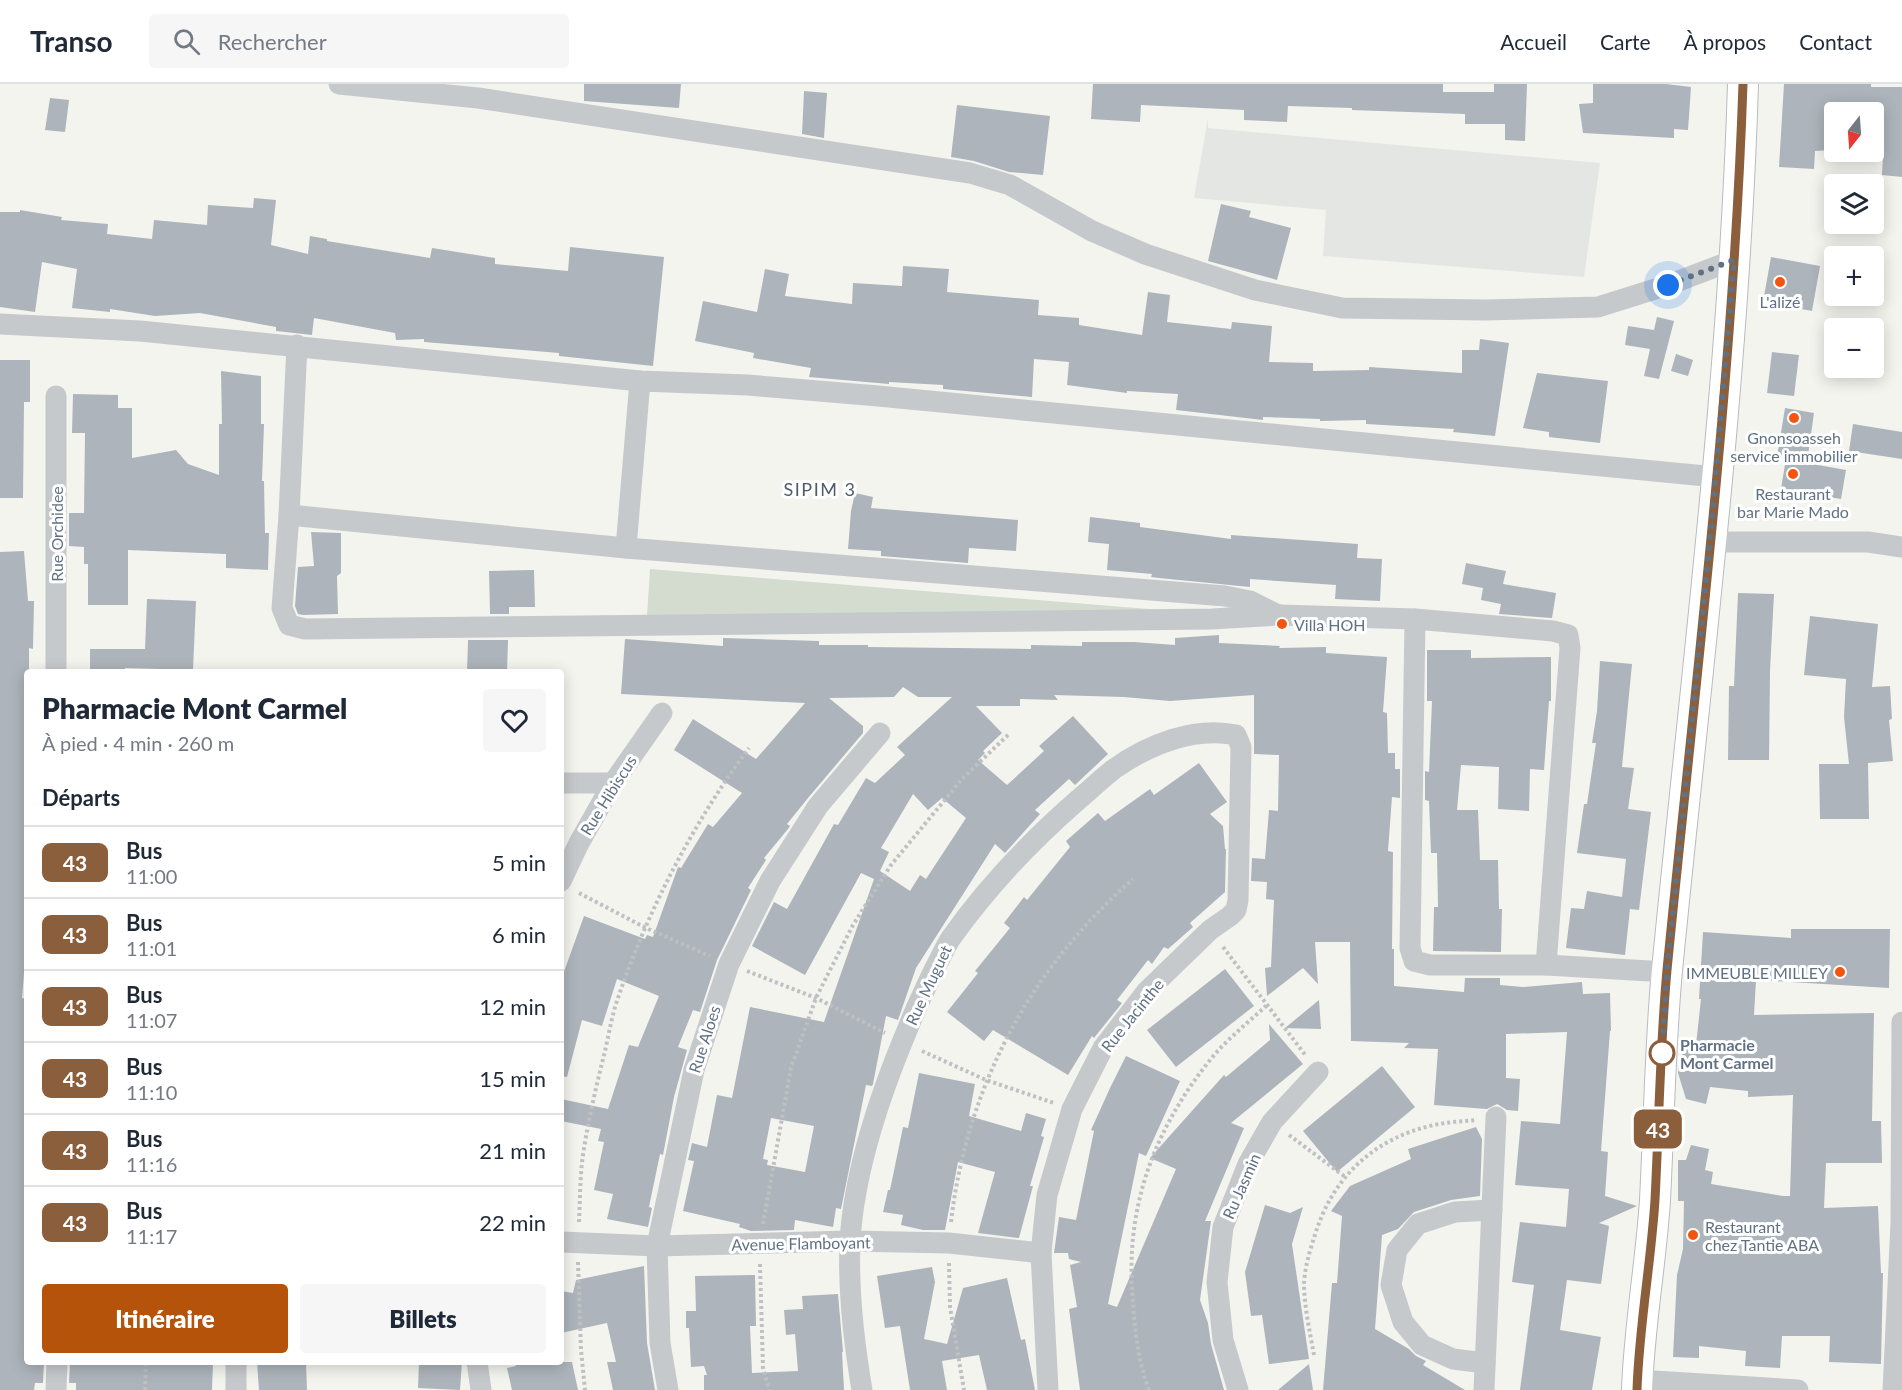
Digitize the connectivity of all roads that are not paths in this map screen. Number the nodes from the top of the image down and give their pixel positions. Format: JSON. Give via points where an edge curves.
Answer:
{"nodes":[{"id":1,"x":339,"y":84,"type":"edge"},
{"id":2,"x":1743,"y":84,"type":"edge"},
{"id":3,"x":1734,"y":260,"type":"junction"},
{"id":4,"x":0,"y":324,"type":"edge"},
{"id":5,"x":297,"y":345,"type":"junction"},
{"id":6,"x":640,"y":381,"type":"junction"},
{"id":7,"x":56,"y":396,"type":"dead end"},
{"id":8,"x":1716,"y":477,"type":"junction"},
{"id":9,"x":289,"y":515,"type":"junction"},
{"id":10,"x":1710,"y":542,"type":"junction"},
{"id":11,"x":626,"y":548,"type":"junction"},
{"id":12,"x":1901,"y":549,"type":"edge"},
{"id":13,"x":1279,"y":615,"type":"junction"},
{"id":14,"x":1415,"y":619,"type":"junction"},
{"id":15,"x":56,"y":669,"type":"edge"},
{"id":16,"x":662,"y":712,"type":"dead end"},
{"id":17,"x":880,"y":733,"type":"dead end"},
{"id":18,"x":1236,"y":735,"type":"joint"},
{"id":19,"x":564,"y":783,"type":"edge"},
{"id":20,"x":613,"y":783,"type":"junction"},
{"id":21,"x":566,"y":885,"type":"edge"},
{"id":22,"x":1546,"y":965,"type":"junction"},
{"id":23,"x":1667,"y":972,"type":"junction"},
{"id":24,"x":1902,"y":1022,"type":"edge"},
{"id":25,"x":1318,"y":1072,"type":"road end"},
{"id":26,"x":1496,"y":1117,"type":"road end"},
{"id":27,"x":1492,"y":1210,"type":"junction"},
{"id":28,"x":1901,"y":1223,"type":"edge"},
{"id":29,"x":850,"y":1241,"type":"junction"},
{"id":30,"x":569,"y":1243,"type":"edge"},
{"id":31,"x":657,"y":1246,"type":"junction"},
{"id":32,"x":1041,"y":1253,"type":"junction"},
{"id":33,"x":1485,"y":1363,"type":"junction"},
{"id":34,"x":57,"y":1365,"type":"edge"},
{"id":35,"x":236,"y":1365,"type":"edge"},
{"id":36,"x":478,"y":1365,"type":"edge"},
{"id":37,"x":1638,"y":1385,"type":"edge"},
{"id":38,"x":56,"y":1390,"type":"edge"},
{"id":39,"x":236,"y":1390,"type":"edge"},
{"id":40,"x":482,"y":1390,"type":"edge"},
{"id":41,"x":668,"y":1390,"type":"edge"},
{"id":42,"x":862,"y":1390,"type":"edge"},
{"id":43,"x":1048,"y":1390,"type":"edge"},
{"id":44,"x":1238,"y":1390,"type":"edge"},
{"id":45,"x":1484,"y":1390,"type":"edge"},
{"id":46,"x":1798,"y":1390,"type":"edge"},
{"id":47,"x":1893,"y":1390,"type":"edge"}],
"edges":[{"from":1,"to":3,"type":"street","via":[[478,98],[970,174],[1010,185],[1092,231],[1145,254],[1255,290],[1342,309],[1598,307]]},
{"from":2,"to":3,"type":"street"},
{"from":3,"to":8,"type":"street"},
{"from":4,"to":5,"type":"street"},
{"from":5,"to":6,"type":"street"},
{"from":5,"to":9,"type":"street"},
{"from":6,"to":8,"type":"street","via":[[878,396]]},
{"from":6,"to":11,"type":"street"},
{"from":7,"to":15,"type":"street","name":"Rue Orchidee"},
{"from":8,"to":10,"type":"street"},
{"from":9,"to":11,"type":"street"},
{"from":9,"to":13,"type":"street","via":[[282,608],[289,625],[305,629],[1212,619]]},
{"from":10,"to":12,"type":"street","via":[[1868,542]]},
{"from":10,"to":23,"type":"street"},
{"from":11,"to":13,"type":"street","via":[[1225,596],[1250,601]]},
{"from":13,"to":14,"type":"street"},
{"from":14,"to":22,"type":"street","via":[[1410,948],[1414,960],[1430,965]]},
{"from":14,"to":22,"type":"street","via":[[1568,635]]},
{"from":16,"to":20,"type":"street","name":"Rue Hibiscus"},
{"from":17,"to":31,"type":"street","name":"Rue Aloes","via":[[818,806],[770,881],[729,964],[694,1070]]},
{"from":18,"to":29,"type":"street","name":"Rue Muguet","via":[[1221,732],[1184,736],[1149,748],[1113,770],[1052,823],[1002,875],[949,940],[883,1091],[860,1178]]},
{"from":18,"to":32,"type":"street","name":"Rue Jacinthe","via":[[1241,747],[1236,910],[1209,930],[1147,991],[1103,1048],[1072,1109],[1047,1195]]},
{"from":19,"to":20,"type":"street"},
{"from":20,"to":21,"type":"street","name":"Rue Hibiscus","via":[[579,843]]},
{"from":22,"to":23,"type":"street"},
{"from":23,"to":37,"type":"street","via":[[1655,1200]]},
{"from":24,"to":28,"type":"street"},
{"from":25,"to":44,"type":"street","name":"Ru Jasmin","via":[[1272,1122],[1248,1164],[1223,1227],[1217,1282],[1222,1340]]},
{"from":26,"to":27,"type":"street"},
{"from":27,"to":33,"type":"street"},
{"from":27,"to":33,"type":"street","via":[[1455,1212],[1418,1224],[1397,1250],[1391,1285],[1403,1322],[1422,1345],[1453,1359]]},
{"from":28,"to":47,"type":"street"},
{"from":29,"to":31,"type":"street","name":"Avenue Flamboyant"},
{"from":29,"to":32,"type":"street","name":"Avenue Flamboyant","via":[[948,1243]]},
{"from":29,"to":42,"type":"street","name":"Rue Muguet","via":[[853,1337]]},
{"from":30,"to":31,"type":"street","name":"Avenue Flamboyant"},
{"from":31,"to":41,"type":"street","name":"Rue Aloes","via":[[660,1343]]},
{"from":32,"to":43,"type":"street","name":"Rue Jacinthe"},
{"from":33,"to":45,"type":"street"},
{"from":34,"to":38,"type":"street"},
{"from":35,"to":39,"type":"street"},
{"from":36,"to":40,"type":"street"},
{"from":37,"to":46,"type":"street"}]}
